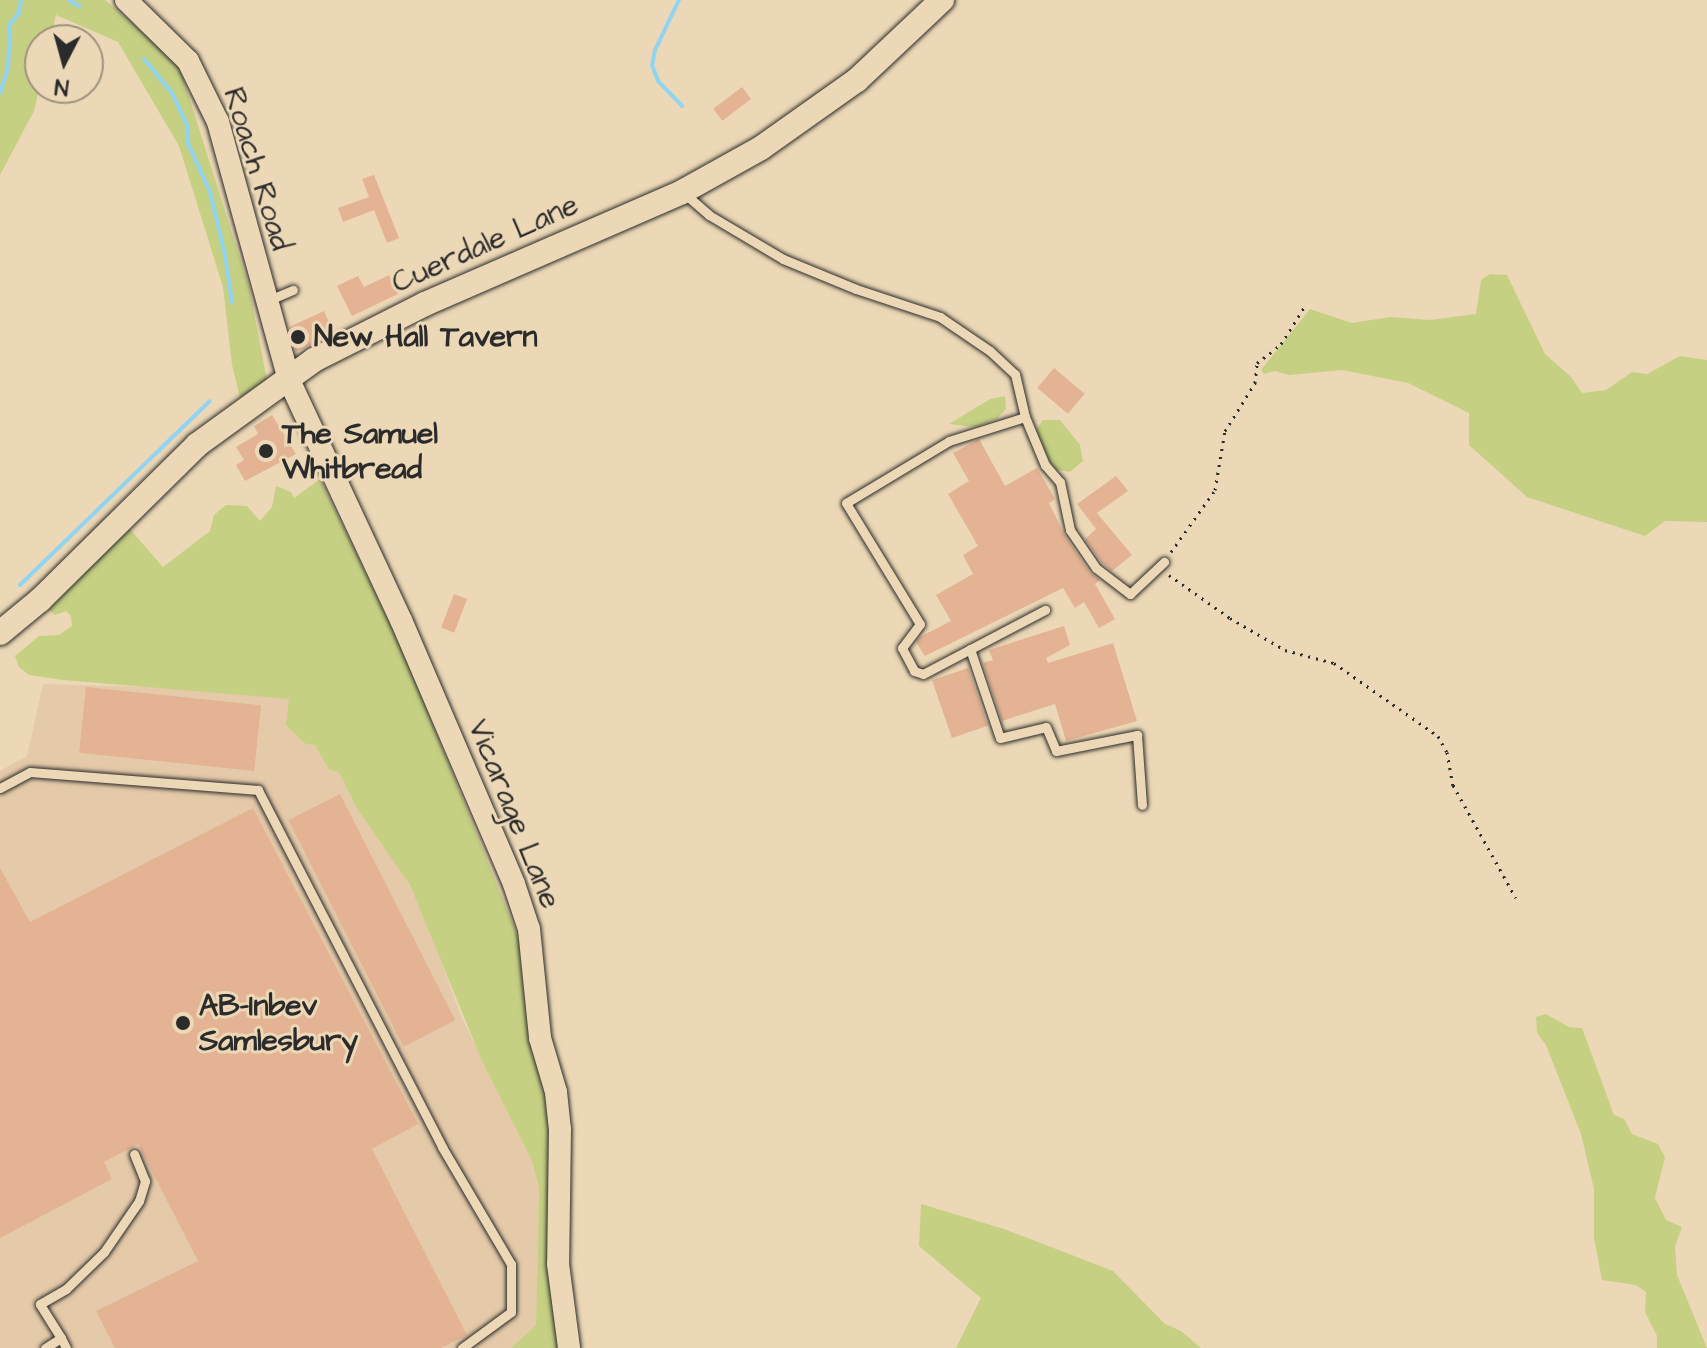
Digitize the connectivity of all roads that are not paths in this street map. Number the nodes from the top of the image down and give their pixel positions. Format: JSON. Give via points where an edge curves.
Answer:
{"nodes":[{"id":1,"x":126,"y":0,"type":"edge"},
{"id":2,"x":942,"y":0,"type":"edge"},
{"id":3,"x":682,"y":192,"type":"junction"},
{"id":4,"x":293,"y":290,"type":"dead end"},
{"id":5,"x":266,"y":301,"type":"junction"},
{"id":6,"x":289,"y":380,"type":"junction"},
{"id":7,"x":1025,"y":417,"type":"junction"},
{"id":8,"x":1169,"y":575,"type":"road end"},
{"id":9,"x":1045,"y":610,"type":"dead end"},
{"id":10,"x":0,"y":633,"type":"edge"},
{"id":11,"x":970,"y":649,"type":"junction"},
{"id":12,"x":0,"y":788,"type":"edge"},
{"id":13,"x":1142,"y":805,"type":"dead end"},
{"id":14,"x":134,"y":1154,"type":"dead end"},
{"id":15,"x":61,"y":1338,"type":"junction"},
{"id":16,"x":45,"y":1348,"type":"edge"},
{"id":17,"x":66,"y":1348,"type":"edge"},
{"id":18,"x":462,"y":1348,"type":"edge"},
{"id":19,"x":569,"y":1348,"type":"edge"}],
"edges":[{"from":1,"to":5,"type":"street","name":"Roach Road","via":[[188,61],[218,122]]},
{"from":2,"to":3,"type":"main road","name":"Cuerdale Lane","via":[[857,80],[761,148]]},
{"from":3,"to":6,"type":"main road","name":"Cuerdale Lane","via":[[425,304],[314,360]]},
{"from":3,"to":7,"type":"lane","via":[[709,215],[783,259],[940,317],[965,333],[1015,374]]},
{"from":4,"to":5,"type":"lane"},
{"from":5,"to":6,"type":"street","name":"Roach Road"},
{"from":6,"to":10,"type":"main road","name":"Cuerdale Lane","via":[[197,445]]},
{"from":6,"to":19,"type":"street","name":"Vicarage Lane","via":[[401,620],[529,929],[540,1038],[556,1092],[560,1129],[558,1264]]},
{"from":7,"to":8,"type":"lane","via":[[1045,465],[1060,482],[1070,530],[1096,568],[1130,594],[1162,565]]},
{"from":7,"to":11,"type":"lane","via":[[949,441],[846,503],[920,624],[902,648],[914,671],[923,674]]},
{"from":9,"to":11,"type":"lane"},
{"from":11,"to":13,"type":"lane","via":[[1000,738],[1046,727],[1056,751],[1137,735]]},
{"from":12,"to":18,"type":"lane","via":[[30,772],[258,790],[442,1147],[511,1264],[511,1312]]},
{"from":14,"to":15,"type":"lane","via":[[145,1181],[139,1201],[104,1252],[66,1289],[40,1304]]},
{"from":15,"to":16,"type":"lane"},
{"from":15,"to":17,"type":"lane"}]}
